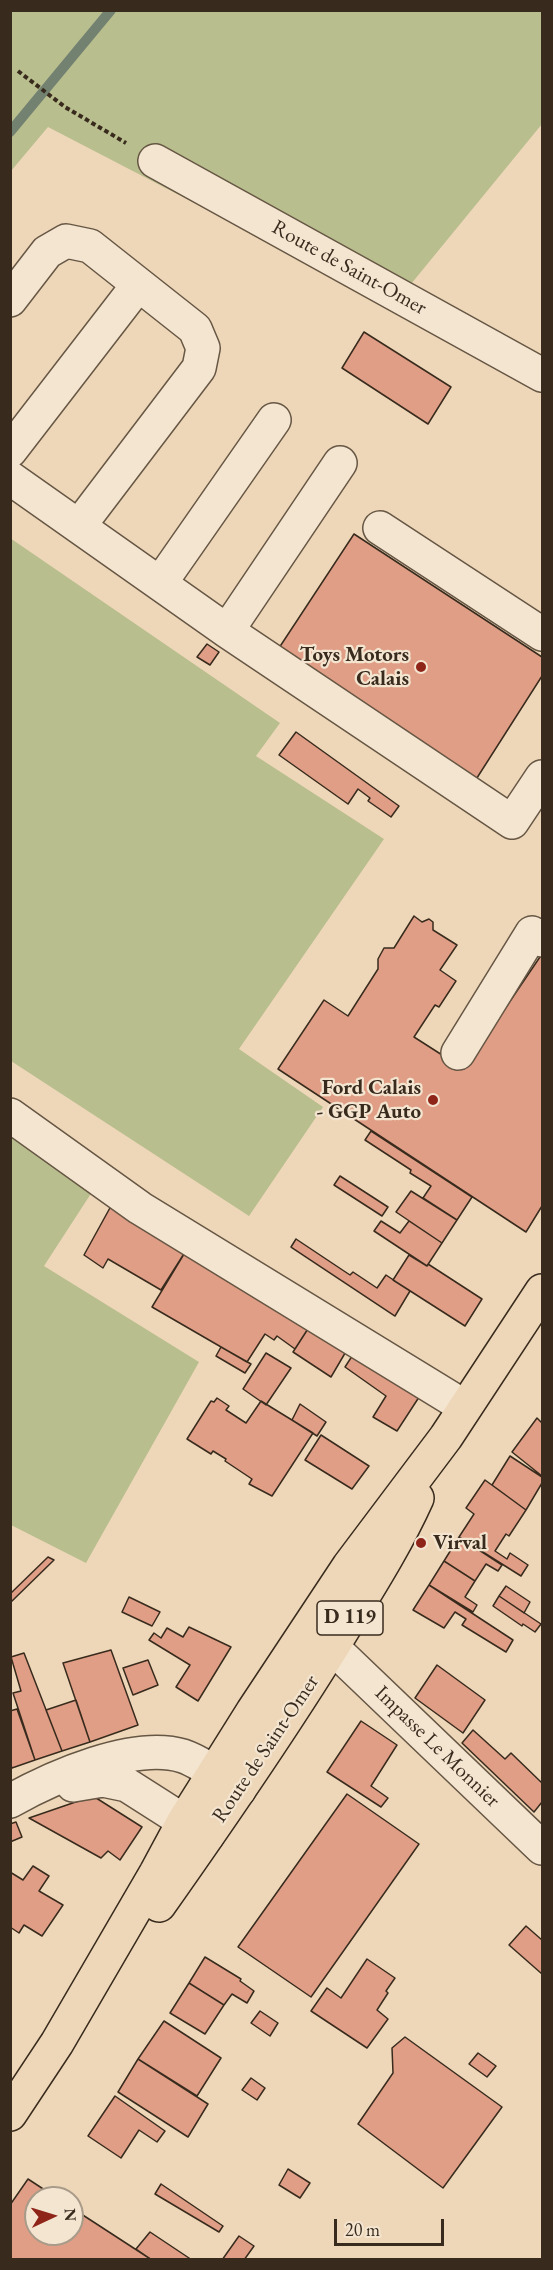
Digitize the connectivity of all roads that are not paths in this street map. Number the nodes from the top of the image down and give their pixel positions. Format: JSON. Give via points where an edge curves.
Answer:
{"nodes":[{"id":1,"x":155,"y":161,"type":"road end"},
{"id":2,"x":138,"y":285,"type":"junction"},
{"id":3,"x":10,"y":300,"type":"edge"},
{"id":4,"x":543,"y":375,"type":"edge"},
{"id":5,"x":273,"y":420,"type":"dead end"},
{"id":6,"x":10,"y":451,"type":"edge"},
{"id":7,"x":340,"y":463,"type":"dead end"},
{"id":8,"x":10,"y":478,"type":"edge"},
{"id":9,"x":80,"y":526,"type":"junction"},
{"id":10,"x":380,"y":528,"type":"dead end"},
{"id":11,"x":161,"y":582,"type":"junction"},
{"id":12,"x":227,"y":631,"type":"junction"},
{"id":13,"x":543,"y":634,"type":"edge"},
{"id":14,"x":542,"y":777,"type":"edge"},
{"id":15,"x":543,"y":940,"type":"edge"},
{"id":16,"x":458,"y":1053,"type":"dead end"},
{"id":17,"x":10,"y":1115,"type":"edge"},
{"id":18,"x":543,"y":1291,"type":"edge"},
{"id":19,"x":465,"y":1407,"type":"junction"},
{"id":20,"x":446,"y":1437,"type":"junction"},
{"id":21,"x":332,"y":1647,"type":"junction"},
{"id":22,"x":226,"y":1781,"type":"junction"},
{"id":23,"x":10,"y":1801,"type":"edge"},
{"id":24,"x":196,"y":1828,"type":"junction"},
{"id":25,"x":543,"y":1848,"type":"edge"},
{"id":26,"x":10,"y":2114,"type":"edge"}],
"edges":[{"from":1,"to":4,"type":"street","name":"Route de Saint-Omer"},
{"from":2,"to":3,"type":"street","via":[[90,246],[66,241],[47,252]]},
{"from":2,"to":6,"type":"street"},
{"from":2,"to":9,"type":"street","via":[[195,329],[203,348],[199,368]]},
{"from":5,"to":11,"type":"street"},
{"from":7,"to":12,"type":"street"},
{"from":8,"to":9,"type":"street"},
{"from":9,"to":11,"type":"street"},
{"from":10,"to":13,"type":"street"},
{"from":11,"to":12,"type":"street"},
{"from":12,"to":14,"type":"street","via":[[512,822]]},
{"from":15,"to":16,"type":"street","via":[[532,933]]},
{"from":17,"to":19,"type":"street","via":[[140,1208]]},
{"from":18,"to":19,"type":"main road","name":"Route de Saint-Omer","number":"D 119"},
{"from":19,"to":20,"type":"main road","name":"Route de Saint-Omer","number":"D 119"},
{"from":20,"to":21,"type":"main road","name":"Route de Saint-Omer","number":"D 119","via":[[402,1531]]},
{"from":20,"to":22,"type":"main road","name":"Route de Saint-Omer","number":"D 119","via":[[349,1566]]},
{"from":21,"to":22,"type":"main road","name":"Route de Saint-Omer","number":"D 119"},
{"from":21,"to":25,"type":"street","name":"Impasse Le Monnier"},
{"from":22,"to":23,"type":"street","via":[[181,1756],[140,1753],[55,1778]]},
{"from":22,"to":24,"type":"main road","name":"Route de Saint-Omer","number":"D 119"},
{"from":23,"to":24,"type":"street","via":[[87,1782],[116,1781]]},
{"from":24,"to":26,"type":"main road","name":"Route de Saint-Omer","number":"D 119","via":[[134,1940]]}]}
